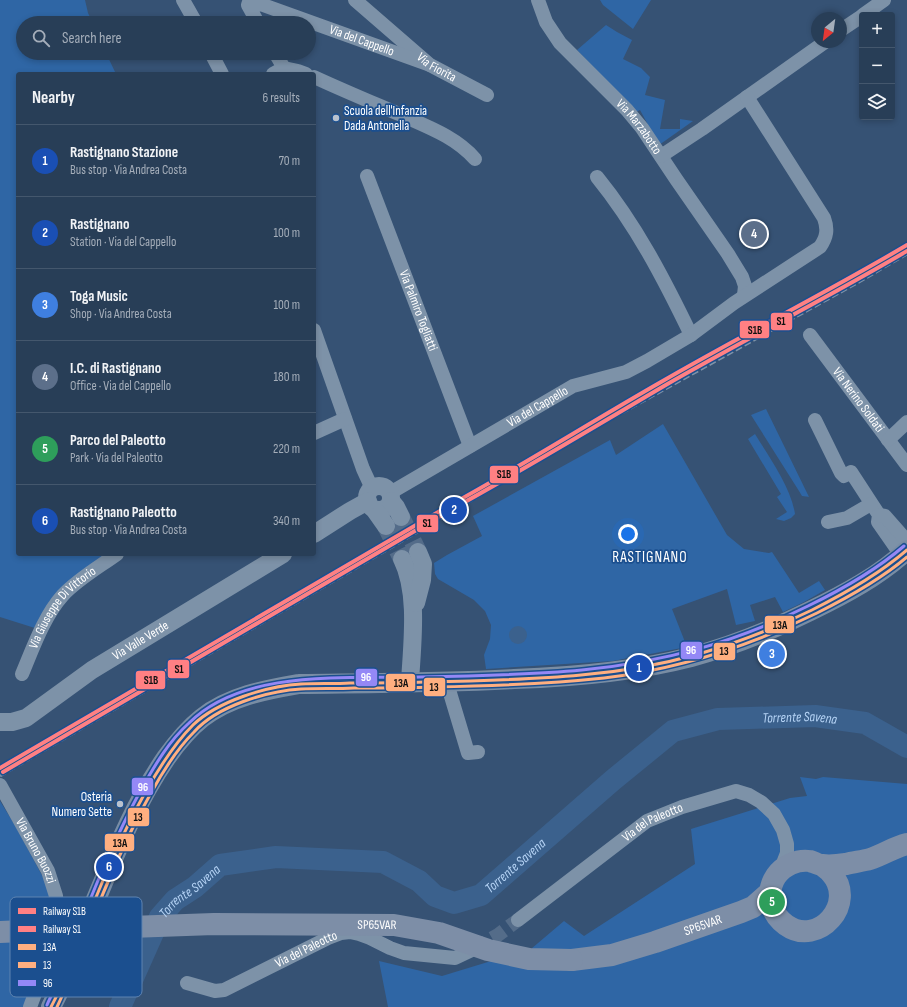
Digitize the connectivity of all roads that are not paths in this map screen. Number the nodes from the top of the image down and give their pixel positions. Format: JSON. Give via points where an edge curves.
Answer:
{"nodes":[{"id":1,"x":183,"y":0,"type":"edge"},
{"id":2,"x":355,"y":0,"type":"edge"},
{"id":3,"x":538,"y":0,"type":"edge"},
{"id":4,"x":884,"y":0,"type":"edge"},
{"id":5,"x":866,"y":12,"type":"edge"},
{"id":6,"x":192,"y":16,"type":"edge"},
{"id":7,"x":254,"y":16,"type":"edge"},
{"id":8,"x":294,"y":16,"type":"edge"},
{"id":9,"x":859,"y":17,"type":"edge"},
{"id":10,"x":316,"y":24,"type":"edge"},
{"id":11,"x":847,"y":26,"type":"edge"},
{"id":12,"x":816,"y":48,"type":"edge"},
{"id":13,"x":215,"y":60,"type":"edge"},
{"id":14,"x":276,"y":60,"type":"edge"},
{"id":15,"x":430,"y":65,"type":"junction"},
{"id":16,"x":278,"y":71,"type":"edge"},
{"id":17,"x":221,"y":72,"type":"edge"},
{"id":18,"x":301,"y":72,"type":"edge"},
{"id":19,"x":316,"y":78,"type":"edge"},
{"id":20,"x":487,"y":95,"type":"dead end"},
{"id":21,"x":747,"y":97,"type":"junction"},
{"id":22,"x":661,"y":156,"type":"junction"},
{"id":23,"x":475,"y":159,"type":"dead end"},
{"id":24,"x":367,"y":176,"type":"dead end"},
{"id":25,"x":597,"y":177,"type":"dead end"},
{"id":26,"x":744,"y":295,"type":"junction"},
{"id":27,"x":691,"y":334,"type":"junction"},
{"id":28,"x":810,"y":335,"type":"dead end"},
{"id":29,"x":316,"y":336,"type":"edge"},
{"id":30,"x":345,"y":419,"type":"junction"},
{"id":31,"x":815,"y":420,"type":"dead end"},
{"id":32,"x":907,"y":422,"type":"edge"},
{"id":33,"x":316,"y":432,"type":"edge"},
{"id":34,"x":888,"y":440,"type":"junction"},
{"id":35,"x":470,"y":446,"type":"junction"},
{"id":36,"x":907,"y":465,"type":"edge"},
{"id":37,"x":380,"y":498,"type":"junction"},
{"id":38,"x":875,"y":510,"type":"junction"},
{"id":39,"x":393,"y":522,"type":"tunnel mouth"},
{"id":40,"x":828,"y":522,"type":"dead end"},
{"id":41,"x":316,"y":533,"type":"edge"},
{"id":42,"x":905,"y":549,"type":"edge"},
{"id":43,"x":410,"y":555,"type":"tunnel mouth"},
{"id":44,"x":114,"y":556,"type":"edge"},
{"id":45,"x":279,"y":556,"type":"edge"},
{"id":46,"x":22,"y":674,"type":"dead end"},
{"id":47,"x":410,"y":682,"type":"junction"},
{"id":48,"x":449,"y":682,"type":"junction"},
{"id":49,"x":0,"y":722,"type":"edge"},
{"id":50,"x":478,"y":752,"type":"dead end"},
{"id":51,"x":0,"y":785,"type":"edge"},
{"id":52,"x":787,"y":844,"type":"junction"},
{"id":53,"x":907,"y":844,"type":"edge"},
{"id":54,"x":870,"y":859,"type":"junction"},
{"id":55,"x":816,"y":863,"type":"junction"},
{"id":56,"x":780,"y":871,"type":"junction"},
{"id":57,"x":770,"y":892,"type":"junction"},
{"id":58,"x":840,"y":895,"type":"junction"},
{"id":59,"x":56,"y":897,"type":"edge"},
{"id":60,"x":97,"y":897,"type":"edge"},
{"id":61,"x":741,"y":912,"type":"junction"},
{"id":62,"x":518,"y":920,"type":"tunnel mouth"},
{"id":63,"x":780,"y":920,"type":"junction"},
{"id":64,"x":142,"y":927,"type":"edge"},
{"id":65,"x":0,"y":932,"type":"edge"},
{"id":66,"x":10,"y":932,"type":"edge"},
{"id":67,"x":474,"y":949,"type":"tunnel mouth"},
{"id":68,"x":187,"y":983,"type":"dead end"},
{"id":69,"x":33,"y":997,"type":"edge"},
{"id":70,"x":56,"y":997,"type":"edge"},
{"id":71,"x":30,"y":1007,"type":"edge"},
{"id":72,"x":51,"y":1007,"type":"edge"}],
"edges":[{"from":1,"to":6,"type":"street"},
{"from":2,"to":15,"type":"street","name":"Via Fiorita"},
{"from":3,"to":22,"type":"street","name":"Via Marzabotto","via":[[546,22],[560,43],[627,110]]},
{"from":4,"to":5,"type":"street"},
{"from":7,"to":8,"type":"street","name":"Via del Cappello","via":[[249,2]]},
{"from":9,"to":11,"type":"street"},
{"from":10,"to":15,"type":"street","name":"Via del Cappello"},
{"from":12,"to":21,"type":"street","name":"Via Marzabotto"},
{"from":13,"to":17,"type":"street"},
{"from":14,"to":16,"type":"street"},
{"from":15,"to":20,"type":"street","name":"Via Fiorita"},
{"from":16,"to":18,"type":"street"},
{"from":19,"to":23,"type":"street","via":[[432,129],[469,151]]},
{"from":21,"to":22,"type":"street","name":"Via Marzabotto"},
{"from":21,"to":26,"type":"street","name":"Via del Cappello","via":[[824,218],[827,232],[820,247]]},
{"from":22,"to":26,"type":"street","via":[[742,277]]},
{"from":24,"to":35,"type":"street","name":"Via Palmiro Togliatti"},
{"from":25,"to":27,"type":"street","via":[[628,218],[648,251]]},
{"from":26,"to":27,"type":"street","name":"Via del Cappello"},
{"from":27,"to":35,"type":"street","name":"Via del Cappello","via":[[626,372],[573,386]]},
{"from":28,"to":34,"type":"street","name":"Via Nerino Soldati"},
{"from":29,"to":30,"type":"street"},
{"from":30,"to":33,"type":"street"},
{"from":30,"to":37,"type":"street","via":[[363,469]]},
{"from":31,"to":38,"type":"street","via":[[840,473],[844,476],[851,472]]},
{"from":32,"to":34,"type":"street"},
{"from":34,"to":36,"type":"street","name":"Via Nerino Soldati"},
{"from":35,"to":37,"type":"street","name":"Via del Cappello"},
{"from":37,"to":39,"type":"street"},
{"from":37,"to":41,"type":"street","via":[[350,511]]},
{"from":38,"to":40,"type":"street"},
{"from":38,"to":42,"type":"street","via":[[878,522]]},
{"from":42,"to":48,"type":"main road","via":[[883,570],[805,613],[759,634],[691,657],[601,674]]},
{"from":43,"to":47,"type":"street","via":[[423,564],[422,580],[413,615]]},
{"from":44,"to":46,"type":"street","name":"Via Giuseppe Di Vittorio","via":[[63,595],[37,638]]},
{"from":45,"to":49,"type":"street","name":"Via Valle Verde","via":[[92,670],[26,718]]},
{"from":47,"to":48,"type":"main road"},
{"from":47,"to":60,"type":"main road","via":[[299,684],[274,688],[232,700],[202,718],[176,744],[148,788]]},
{"from":48,"to":50,"type":"street","via":[[468,753]]},
{"from":51,"to":59,"type":"street","name":"Via Bruno Buozzi","via":[[48,871]]},
{"from":52,"to":55,"type":"street","via":[[799,855]]},
{"from":52,"to":56,"type":"street","via":[[787,853]]},
{"from":52,"to":62,"type":"street","name":"Via del Paleotto","via":[[774,814],[761,802],[736,791],[682,807],[647,821]]},
{"from":53,"to":54,"type":"main road"},
{"from":54,"to":55,"type":"main road","via":[[846,864]]},
{"from":54,"to":58,"type":"main road","via":[[849,878]]},
{"from":55,"to":56,"type":"main road","via":[[798,861]]},
{"from":55,"to":58,"type":"main road","via":[[831,873],[838,883]]},
{"from":56,"to":57,"type":"main road","via":[[774,878]]},
{"from":57,"to":61,"type":"main road","via":[[753,907]]},
{"from":57,"to":63,"type":"main road","via":[[773,910]]},
{"from":58,"to":63,"type":"main road","via":[[839,906],[833,917],[813,930],[801,931]]},
{"from":61,"to":63,"type":"main road","via":[[762,914]]},
{"from":61,"to":64,"type":"main road","name":"SP65VAR","bridge":true,"via":[[619,953],[572,960],[529,959],[488,950],[439,933],[394,925],[214,924]]},
{"from":65,"to":66,"type":"main road","name":"SP65VAR"},
{"from":67,"to":68,"type":"street","name":"Via del Paleotto","via":[[455,958],[404,953],[359,934],[341,933],[224,990],[215,991]]},
{"from":69,"to":71,"type":"street","name":"Via Bruno Buozzi"},
{"from":70,"to":72,"type":"main road"}]}
